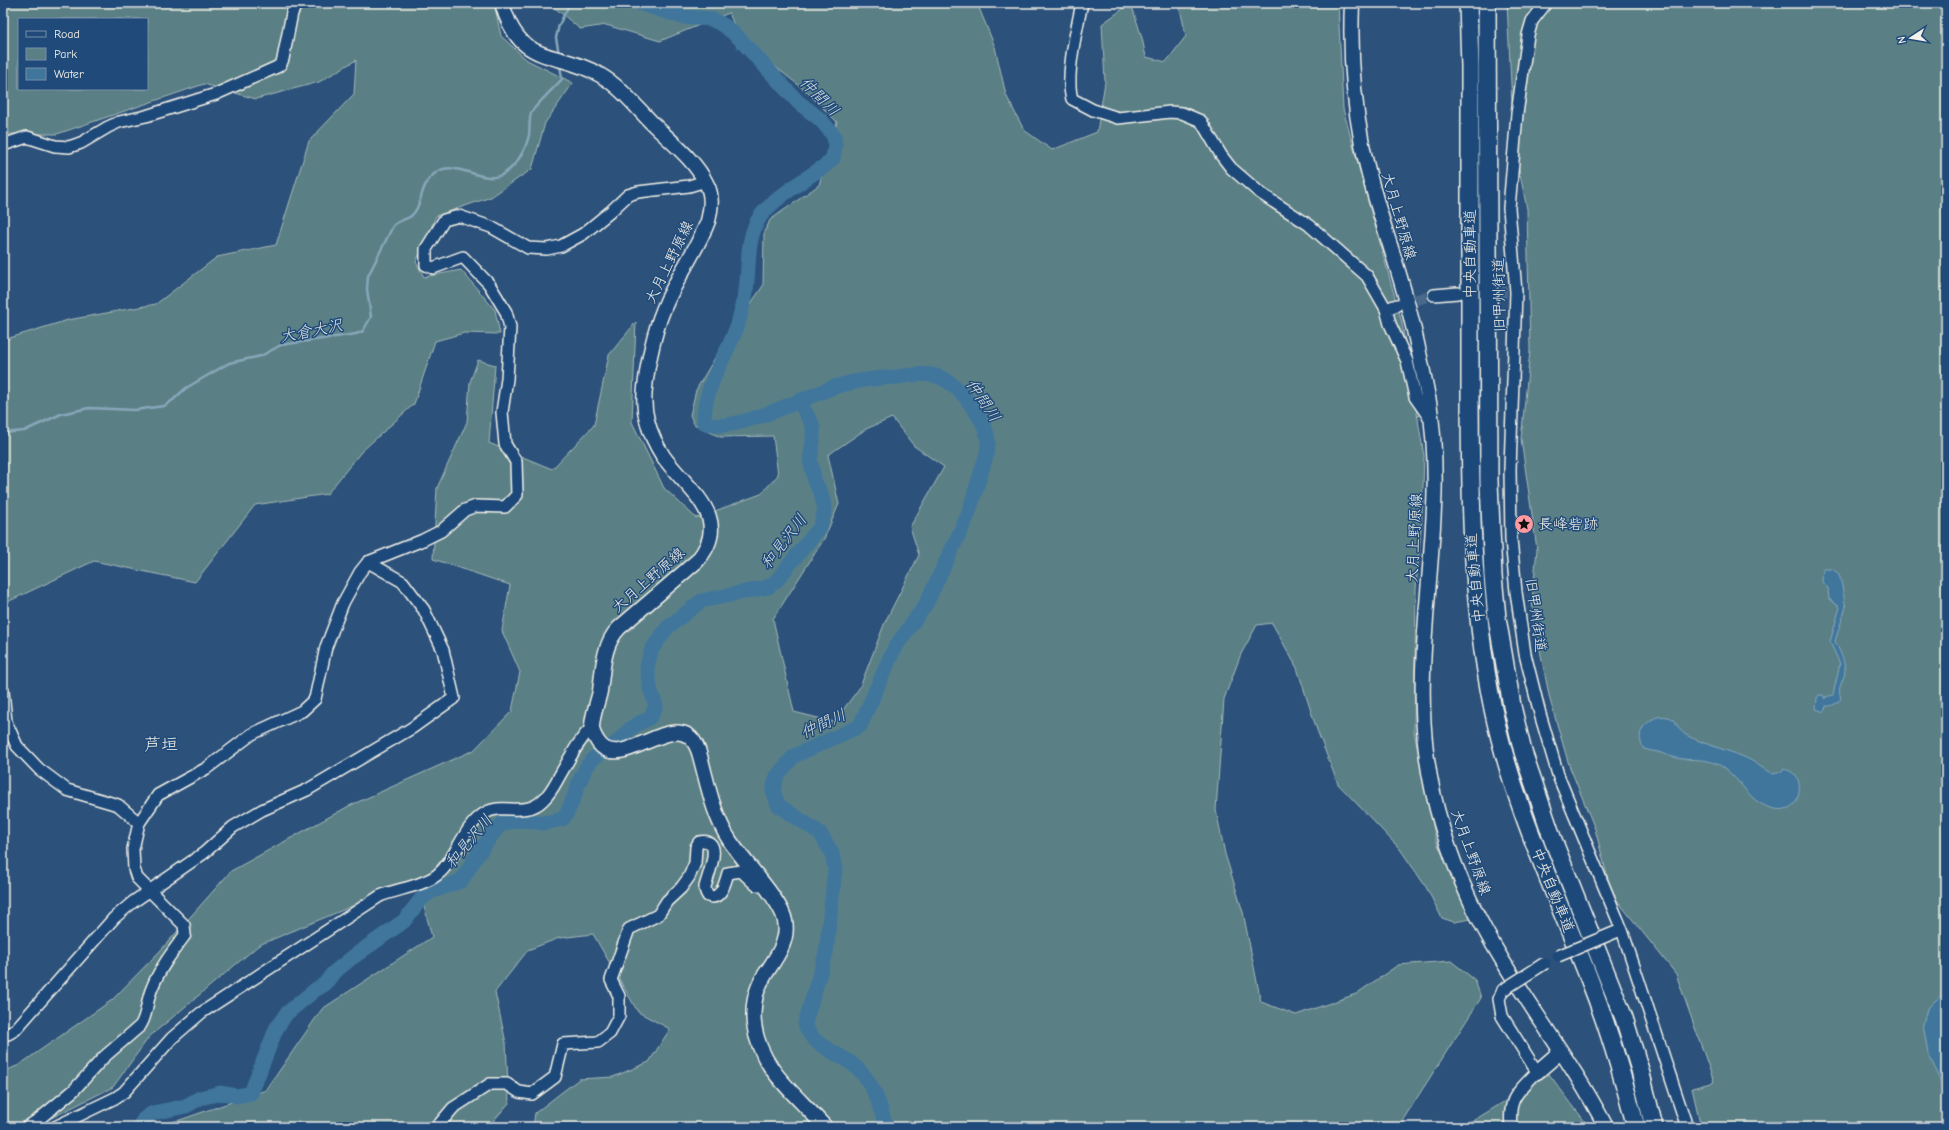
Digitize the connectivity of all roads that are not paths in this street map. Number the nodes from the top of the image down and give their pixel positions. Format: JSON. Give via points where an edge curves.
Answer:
{"nodes":[{"id":1,"x":297,"y":3,"type":"edge"},
{"id":2,"x":502,"y":3,"type":"edge"},
{"id":3,"x":1082,"y":3,"type":"edge"},
{"id":4,"x":1352,"y":3,"type":"edge"},
{"id":5,"x":1468,"y":3,"type":"edge"},
{"id":6,"x":1487,"y":3,"type":"edge"},
{"id":7,"x":1546,"y":3,"type":"edge"},
{"id":8,"x":3,"y":145,"type":"edge"},
{"id":9,"x":706,"y":181,"type":"junction"},
{"id":10,"x":1458,"y":293,"type":"dead end"},
{"id":11,"x":1434,"y":295,"type":"tunnel mouth"},
{"id":12,"x":1431,"y":420,"type":"junction"},
{"id":13,"x":368,"y":562,"type":"junction"},
{"id":14,"x":3,"y":691,"type":"edge"},
{"id":15,"x":593,"y":730,"type":"junction"},
{"id":16,"x":139,"y":823,"type":"junction"},
{"id":17,"x":763,"y":885,"type":"junction"},
{"id":18,"x":149,"y":891,"type":"junction"},
{"id":19,"x":1619,"y":931,"type":"junction"},
{"id":20,"x":3,"y":1034,"type":"edge"},
{"id":21,"x":1560,"y":1052,"type":"junction"},
{"id":22,"x":1537,"y":1072,"type":"junction"},
{"id":23,"x":26,"y":1127,"type":"edge"},
{"id":24,"x":55,"y":1127,"type":"edge"},
{"id":25,"x":437,"y":1127,"type":"edge"},
{"id":26,"x":825,"y":1127,"type":"edge"},
{"id":27,"x":1511,"y":1127,"type":"edge"},
{"id":28,"x":1606,"y":1127,"type":"edge"},
{"id":29,"x":1636,"y":1127,"type":"edge"},
{"id":30,"x":1654,"y":1127,"type":"edge"},
{"id":31,"x":1687,"y":1127,"type":"edge"}],
"edges":[{"from":1,"to":8,"type":"street","via":[[292,13],[283,59],[277,67],[216,94],[119,122],[69,147],[55,146],[28,137]]},
{"from":2,"to":9,"type":"main road","name":"大月上野原線","via":[[512,28],[525,46],[544,56],[583,68],[608,80],[689,160]]},
{"from":3,"to":12,"type":"street","via":[[1072,64],[1072,100],[1092,110],[1118,118],[1170,112],[1182,113],[1202,122],[1231,168],[1260,193],[1309,225],[1355,264],[1391,307],[1390,324],[1407,361],[1415,397]]},
{"from":4,"to":12,"type":"main road","name":"大月上野原線","via":[[1351,53],[1363,147],[1380,219],[1422,362]]},
{"from":5,"to":29,"type":"highway","name":"中央自動車道","via":[[1470,492],[1474,580],[1484,660],[1500,740],[1519,803],[1607,1027]]},
{"from":6,"to":30,"type":"highway","name":"中央自動車道","via":[[1489,482],[1497,618],[1512,706],[1523,752],[1553,840],[1624,1018]]},
{"from":7,"to":19,"type":"street","name":"旧甲州街道","via":[[1532,21],[1528,35],[1517,114],[1509,208],[1512,292],[1511,539],[1525,654],[1540,714],[1559,778]]},
{"from":9,"to":13,"type":"street","via":[[628,195],[582,234],[561,246],[547,249],[528,248],[491,227],[459,216],[444,220],[426,249],[426,265],[433,268],[463,257],[489,284],[506,312],[510,327],[502,412],[505,444],[516,462],[517,495],[505,507],[476,506],[465,510],[441,531]]},
{"from":9,"to":15,"type":"main road","name":"大月上野原線","via":[[711,196],[708,221],[661,316],[653,338],[644,393],[646,419],[653,439],[664,457],[704,504],[710,518],[709,537],[697,561],[619,628],[610,639]]},
{"from":10,"to":11,"type":"street"},
{"from":12,"to":21,"type":"main road","name":"大月上野原線","via":[[1434,474],[1422,694],[1431,783],[1452,858],[1470,900],[1490,938]]},
{"from":13,"to":16,"type":"street","via":[[343,604],[326,647],[315,699],[302,711],[252,734],[207,768],[158,795]]},
{"from":13,"to":18,"type":"street","via":[[403,582],[424,610],[443,650],[454,698],[412,728],[307,790],[262,810],[233,827],[204,853]]},
{"from":14,"to":16,"type":"street","via":[[6,722],[17,746],[39,769],[67,790],[118,805]]},
{"from":15,"to":17,"type":"main road","via":[[601,746],[618,752],[665,733],[688,737],[700,754],[710,794],[723,829]]},
{"from":15,"to":24,"type":"street","via":[[582,738],[552,789],[542,801],[521,811],[498,809],[485,813],[471,827],[438,874],[423,882],[380,896],[240,987],[186,1024],[148,1062],[124,1092]]},
{"from":16,"to":18,"type":"street","via":[[133,849],[134,869],[137,878]]},
{"from":17,"to":25,"type":"street","via":[[756,885],[741,871],[728,873],[717,896],[708,896],[705,888],[714,858],[713,851],[711,845],[699,842],[696,846],[695,863],[681,888],[667,901],[658,916],[629,929],[611,980],[619,996],[619,1016],[610,1032],[598,1042],[563,1044],[555,1077],[532,1094],[519,1092],[508,1084],[490,1084],[453,1108]]},
{"from":17,"to":26,"type":"main road","via":[[783,913],[786,922],[781,949],[761,979],[754,997],[753,1015],[758,1044],[775,1074]]},
{"from":18,"to":20,"type":"street","via":[[114,918],[15,1030]]},
{"from":18,"to":23,"type":"street","via":[[180,919],[186,930],[151,989],[144,1020],[134,1032],[104,1057],[73,1091]]},
{"from":19,"to":22,"type":"street","bridge":true,"via":[[1558,956],[1503,990],[1499,999],[1502,1016]]},
{"from":19,"to":31,"type":"street","name":"旧甲州街道"},
{"from":21,"to":22,"type":"main road"},
{"from":21,"to":28,"type":"main road","name":"大月上野原線"},
{"from":22,"to":27,"type":"street","via":[[1511,1103]]}]}
